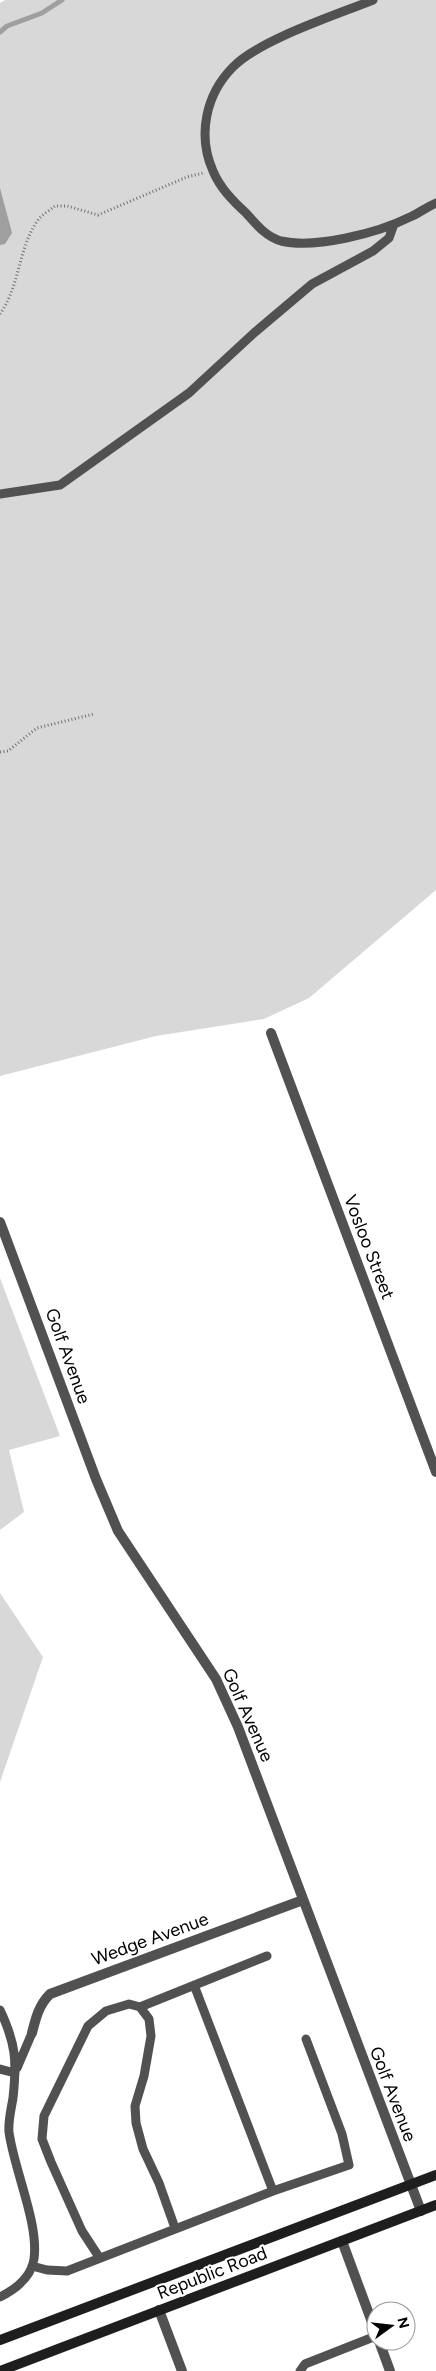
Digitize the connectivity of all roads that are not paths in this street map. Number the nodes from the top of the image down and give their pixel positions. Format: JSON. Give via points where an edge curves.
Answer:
{"nodes":[{"id":1,"x":373,"y":0,"type":"edge"},
{"id":2,"x":436,"y":203,"type":"edge"},
{"id":3,"x":394,"y":224,"type":"junction"},
{"id":4,"x":0,"y":494,"type":"edge"},
{"id":5,"x":271,"y":1033,"type":"dead end"},
{"id":6,"x":0,"y":1222,"type":"edge"},
{"id":7,"x":436,"y":1472,"type":"edge"},
{"id":8,"x":303,"y":1900,"type":"junction"},
{"id":9,"x":267,"y":1956,"type":"dead end"},
{"id":10,"x":194,"y":1985,"type":"junction"},
{"id":11,"x":140,"y":2007,"type":"junction"},
{"id":12,"x":0,"y":2010,"type":"edge"},
{"id":13,"x":32,"y":2033,"type":"joint"},
{"id":14,"x":306,"y":2039,"type":"dead end"},
{"id":15,"x":0,"y":2069,"type":"edge"},
{"id":16,"x":15,"y":2073,"type":"junction"},
{"id":17,"x":436,"y":2175,"type":"edge"},
{"id":18,"x":410,"y":2185,"type":"junction"},
{"id":19,"x":273,"y":2191,"type":"junction"},
{"id":20,"x":436,"y":2205,"type":"edge"},
{"id":21,"x":421,"y":2211,"type":"junction"},
{"id":22,"x":175,"y":2228,"type":"junction"},
{"id":23,"x":342,"y":2241,"type":"junction"},
{"id":24,"x":99,"y":2257,"type":"junction"},
{"id":25,"x":32,"y":2266,"type":"junction"},
{"id":26,"x":0,"y":2297,"type":"edge"},
{"id":27,"x":366,"y":2307,"type":"edge"},
{"id":28,"x":159,"y":2310,"type":"junction"},
{"id":29,"x":366,"y":2338,"type":"edge"},
{"id":30,"x":0,"y":2340,"type":"edge"},
{"id":31,"x":383,"y":2351,"type":"edge"},
{"id":32,"x":0,"y":2371,"type":"edge"},
{"id":33,"x":182,"y":2371,"type":"edge"},
{"id":34,"x":300,"y":2371,"type":"edge"},
{"id":35,"x":390,"y":2371,"type":"edge"}],
"edges":[{"from":1,"to":3,"type":"lane","via":[[275,41],[234,66],[212,94],[205,118],[207,147],[213,171],[229,196],[268,236],[281,241],[323,241]]},
{"from":2,"to":3,"type":"lane"},
{"from":3,"to":4,"type":"lane","via":[[389,238],[374,251],[312,284],[189,393],[60,485]]},
{"from":5,"to":7,"type":"street","name":"Vosloo Street"},
{"from":6,"to":8,"type":"street","name":"Golf Avenue","via":[[118,1531],[224,1693]]},
{"from":8,"to":13,"type":"street","name":"Wedge Avenue","via":[[50,1994],[36,2014]]},
{"from":8,"to":18,"type":"street","name":"Golf Avenue"},
{"from":9,"to":10,"type":"lane"},
{"from":10,"to":11,"type":"lane"},
{"from":10,"to":19,"type":"lane"},
{"from":11,"to":22,"type":"lane","via":[[149,2019],[151,2036],[135,2106],[136,2123]]},
{"from":11,"to":24,"type":"lane","via":[[129,2004],[106,2011],[88,2026],[44,2116],[42,2139],[54,2170],[82,2231]]},
{"from":12,"to":16,"type":"lane","via":[[15,2046]]},
{"from":13,"to":16,"type":"lane"},
{"from":14,"to":19,"type":"lane","via":[[342,2134],[349,2165]]},
{"from":15,"to":16,"type":"lane"},
{"from":16,"to":25,"type":"lane","via":[[9,2131],[32,2226]]},
{"from":17,"to":18,"type":"main road","name":"Republic Road"},
{"from":18,"to":21,"type":"street","name":"Golf Avenue"},
{"from":18,"to":30,"type":"main road","name":"Republic Road"},
{"from":19,"to":22,"type":"lane"},
{"from":20,"to":21,"type":"main road","name":"Republic Road"},
{"from":21,"to":23,"type":"main road","name":"Republic Road"},
{"from":22,"to":24,"type":"lane"},
{"from":23,"to":27,"type":"street"},
{"from":23,"to":28,"type":"main road","name":"Republic Road"},
{"from":24,"to":25,"type":"lane","via":[[67,2271]]},
{"from":25,"to":26,"type":"lane","via":[[23,2281]]},
{"from":28,"to":32,"type":"main road","name":"Republic Road"},
{"from":28,"to":33,"type":"street"},
{"from":29,"to":34,"type":"lane","via":[[305,2364]]},
{"from":31,"to":35,"type":"street"}]}
